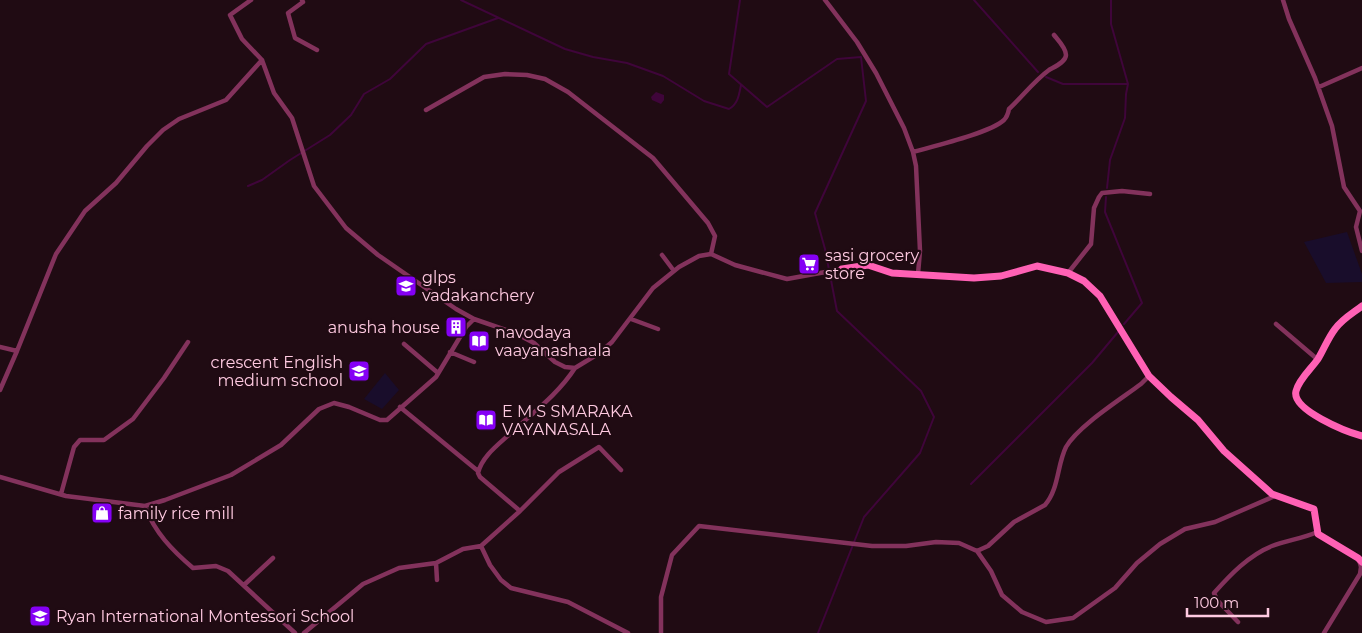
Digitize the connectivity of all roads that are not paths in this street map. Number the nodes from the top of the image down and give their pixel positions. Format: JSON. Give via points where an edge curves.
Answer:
{"nodes":[{"id":1,"x":251,"y":0,"type":"edge"},
{"id":2,"x":302,"y":0,"type":"edge"},
{"id":3,"x":825,"y":0,"type":"edge"},
{"id":4,"x":1283,"y":0,"type":"edge"},
{"id":5,"x":1054,"y":35,"type":"dead end"},
{"id":6,"x":317,"y":50,"type":"dead end"},
{"id":7,"x":262,"y":60,"type":"junction"},
{"id":8,"x":1362,"y":68,"type":"edge"},
{"id":9,"x":1319,"y":87,"type":"junction"},
{"id":10,"x":426,"y":110,"type":"dead end"},
{"id":11,"x":913,"y":152,"type":"junction"},
{"id":12,"x":1150,"y":194,"type":"dead end"},
{"id":13,"x":1362,"y":251,"type":"edge"},
{"id":14,"x":711,"y":254,"type":"junction"},
{"id":15,"x":662,"y":255,"type":"dead end"},
{"id":16,"x":842,"y":269,"type":"joint"},
{"id":17,"x":674,"y":271,"type":"junction"},
{"id":18,"x":1068,"y":273,"type":"junction"},
{"id":19,"x":918,"y":274,"type":"junction"},
{"id":20,"x":1362,"y":306,"type":"edge"},
{"id":21,"x":474,"y":319,"type":"junction"},
{"id":22,"x":630,"y":319,"type":"junction"},
{"id":23,"x":1276,"y":324,"type":"dead end"},
{"id":24,"x":658,"y":329,"type":"dead end"},
{"id":25,"x":188,"y":342,"type":"dead end"},
{"id":26,"x":404,"y":344,"type":"dead end"},
{"id":27,"x":0,"y":347,"type":"edge"},
{"id":28,"x":17,"y":351,"type":"junction"},
{"id":29,"x":450,"y":352,"type":"junction"},
{"id":30,"x":1317,"y":359,"type":"junction"},
{"id":31,"x":474,"y":362,"type":"dead end"},
{"id":32,"x":575,"y":368,"type":"junction"},
{"id":33,"x":438,"y":373,"type":"junction"},
{"id":34,"x":1149,"y":376,"type":"junction"},
{"id":35,"x":0,"y":390,"type":"edge"},
{"id":36,"x":400,"y":407,"type":"junction"},
{"id":37,"x":1362,"y":436,"type":"edge"},
{"id":38,"x":621,"y":470,"type":"dead end"},
{"id":39,"x":478,"y":471,"type":"junction"},
{"id":40,"x":0,"y":477,"type":"edge"},
{"id":41,"x":61,"y":494,"type":"junction"},
{"id":42,"x":1276,"y":495,"type":"junction"},
{"id":43,"x":145,"y":506,"type":"junction"},
{"id":44,"x":520,"y":511,"type":"junction"},
{"id":45,"x":1317,"y":532,"type":"junction"},
{"id":46,"x":481,"y":546,"type":"junction"},
{"id":47,"x":977,"y":551,"type":"junction"},
{"id":48,"x":1361,"y":557,"type":"edge"},
{"id":49,"x":273,"y":558,"type":"dead end"},
{"id":50,"x":436,"y":563,"type":"junction"},
{"id":51,"x":437,"y":580,"type":"dead end"},
{"id":52,"x":244,"y":586,"type":"junction"},
{"id":53,"x":1238,"y":622,"type":"dead end"},
{"id":54,"x":295,"y":633,"type":"edge"},
{"id":55,"x":304,"y":633,"type":"edge"},
{"id":56,"x":628,"y":633,"type":"edge"},
{"id":57,"x":661,"y":633,"type":"edge"},
{"id":58,"x":1324,"y":633,"type":"edge"}],
"edges":[{"from":1,"to":7,"type":"street","via":[[230,15],[242,39]]},
{"from":2,"to":6,"type":"street","via":[[288,13],[295,38]]},
{"from":3,"to":11,"type":"street","via":[[876,72]]},
{"from":4,"to":9,"type":"street"},
{"from":5,"to":11,"type":"street","via":[[1066,58],[1036,83],[1002,121],[978,133]]},
{"from":7,"to":21,"type":"street","via":[[274,93],[292,118],[314,186],[346,228],[378,255]]},
{"from":7,"to":28,"type":"street","via":[[226,100],[180,119],[163,130],[116,183],[85,211],[56,254]]},
{"from":8,"to":9,"type":"street"},
{"from":9,"to":13,"type":"street","via":[[1332,126],[1344,187],[1360,211],[1356,227]]},
{"from":10,"to":14,"type":"street","via":[[484,77],[505,74],[545,79],[568,92],[654,158],[708,223],[715,236]]},
{"from":11,"to":19,"type":"street","via":[[920,251]]},
{"from":12,"to":18,"type":"street","via":[[1122,190],[1102,193],[1094,208],[1091,244]]},
{"from":14,"to":16,"type":"street","via":[[735,265],[786,279]]},
{"from":14,"to":17,"type":"street","via":[[699,256]]},
{"from":15,"to":17,"type":"street"},
{"from":16,"to":19,"type":"street","via":[[868,265],[892,273]]},
{"from":17,"to":22,"type":"street","via":[[653,288]]},
{"from":18,"to":19,"type":"street","via":[[1037,266],[1001,276],[974,278]]},
{"from":18,"to":34,"type":"street","via":[[1084,280],[1100,296]]},
{"from":20,"to":30,"type":"street","via":[[1336,328]]},
{"from":21,"to":29,"type":"street"},
{"from":21,"to":32,"type":"street","via":[[515,333],[534,343],[555,362]]},
{"from":22,"to":24,"type":"street"},
{"from":22,"to":32,"type":"street","via":[[612,342]]},
{"from":23,"to":30,"type":"street"},
{"from":25,"to":41,"type":"street","via":[[133,419],[104,440],[80,440],[74,447]]},
{"from":26,"to":33,"type":"street"},
{"from":27,"to":28,"type":"street"},
{"from":28,"to":35,"type":"street"},
{"from":29,"to":31,"type":"street"},
{"from":29,"to":33,"type":"street"},
{"from":30,"to":37,"type":"street","via":[[1298,385],[1295,393],[1298,403],[1321,418]]},
{"from":32,"to":39,"type":"street","via":[[560,388],[492,450]]},
{"from":33,"to":36,"type":"street"},
{"from":34,"to":42,"type":"street","via":[[1198,420],[1224,451]]},
{"from":34,"to":47,"type":"street","via":[[1067,445],[1048,501]]},
{"from":36,"to":39,"type":"street"},
{"from":36,"to":43,"type":"street","via":[[387,420],[380,420],[334,403],[319,409],[281,445],[231,476]]},
{"from":38,"to":44,"type":"street","via":[[600,447],[559,472]]},
{"from":39,"to":44,"type":"street","via":[[480,477]]},
{"from":40,"to":41,"type":"street"},
{"from":41,"to":43,"type":"street"},
{"from":42,"to":45,"type":"street","via":[[1314,509]]},
{"from":42,"to":47,"type":"street","via":[[1215,522],[1185,528],[1160,544],[1115,588],[1073,618],[1046,622],[1022,612],[1002,594]]},
{"from":43,"to":52,"type":"street","via":[[150,521],[174,551],[193,568],[216,566],[228,571]]},
{"from":44,"to":46,"type":"street"},
{"from":45,"to":48,"type":"street"},
{"from":45,"to":53,"type":"street","via":[[1264,550],[1239,568],[1214,593]]},
{"from":46,"to":50,"type":"street","via":[[463,549]]},
{"from":46,"to":56,"type":"street","via":[[490,565],[511,588],[568,602]]},
{"from":47,"to":57,"type":"street","via":[[959,543],[872,546],[699,526],[672,555],[661,597]]},
{"from":48,"to":58,"type":"street","via":[[1360,574]]},
{"from":49,"to":52,"type":"street"},
{"from":50,"to":51,"type":"street"},
{"from":50,"to":55,"type":"street","via":[[400,568],[363,584]]},
{"from":52,"to":54,"type":"street"}]}
